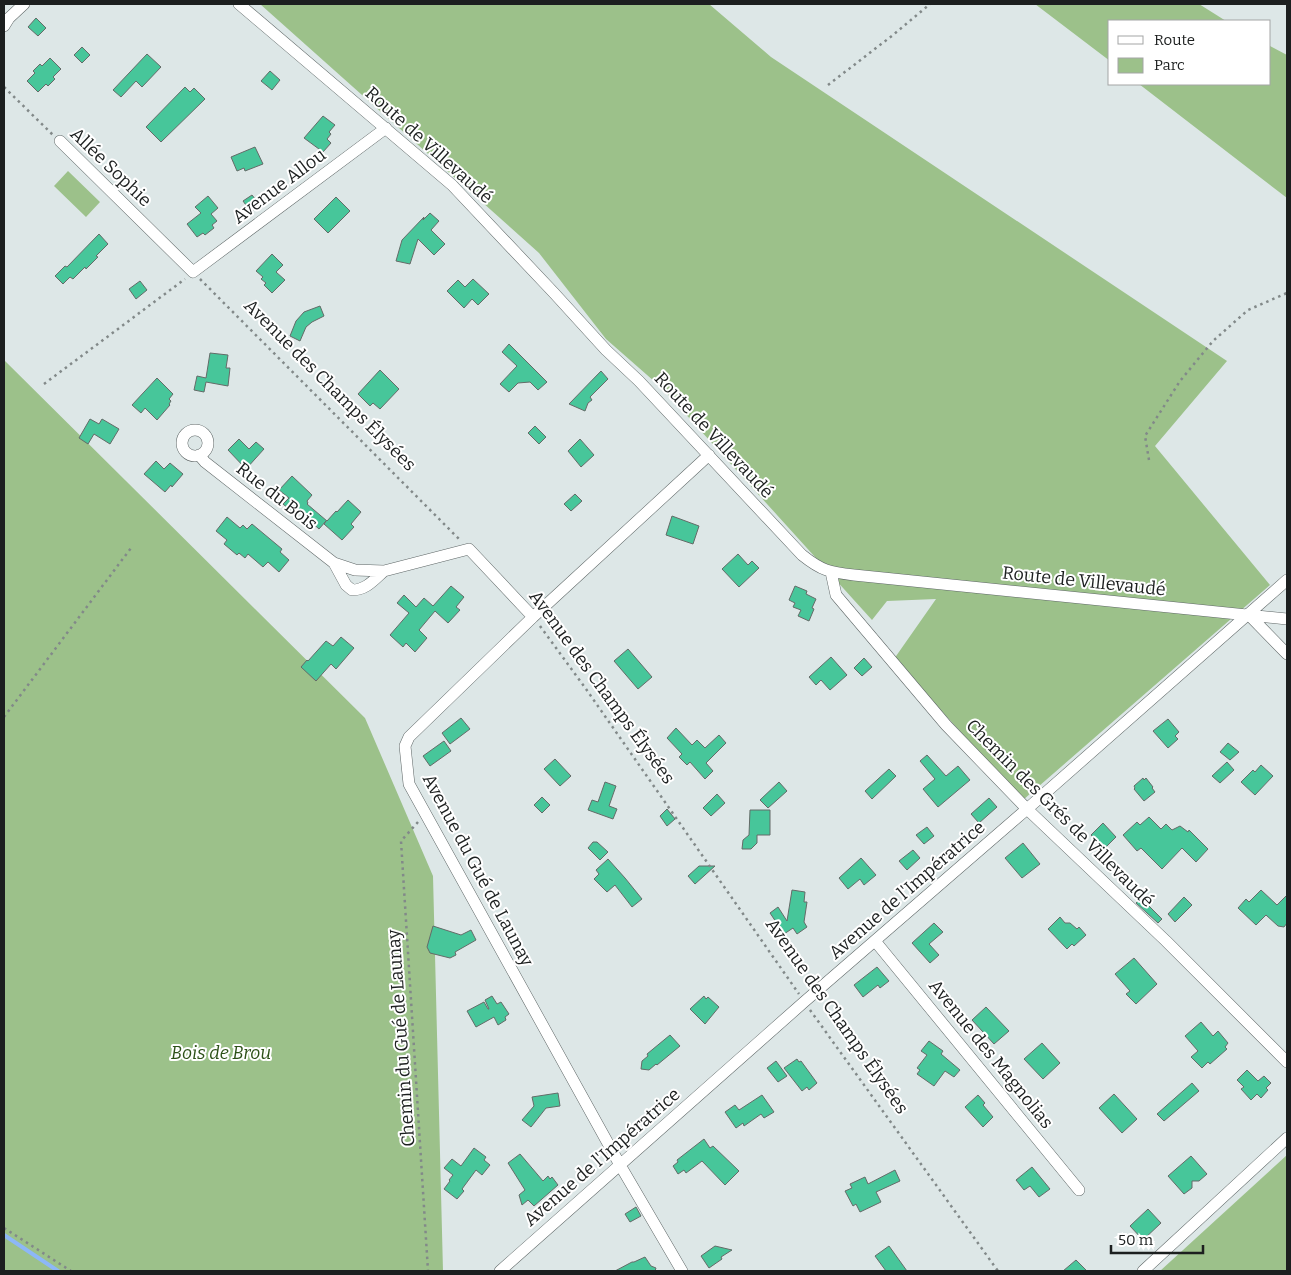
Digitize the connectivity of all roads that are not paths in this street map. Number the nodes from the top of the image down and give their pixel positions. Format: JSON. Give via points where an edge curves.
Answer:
{"nodes":[{"id":1,"x":24,"y":4,"type":"edge"},
{"id":2,"x":239,"y":4,"type":"edge"},
{"id":3,"x":4,"y":26,"type":"edge"},
{"id":4,"x":386,"y":128,"type":"junction"},
{"id":5,"x":60,"y":141,"type":"road end"},
{"id":6,"x":193,"y":272,"type":"joint"},
{"id":7,"x":199,"y":455,"type":"dead end"},
{"id":8,"x":709,"y":455,"type":"junction"},
{"id":9,"x":469,"y":549,"type":"joint"},
{"id":10,"x":334,"y":563,"type":"junction"},
{"id":11,"x":384,"y":571,"type":"junction"},
{"id":12,"x":831,"y":572,"type":"junction"},
{"id":13,"x":1287,"y":580,"type":"edge"},
{"id":14,"x":1248,"y":614,"type":"junction"},
{"id":15,"x":533,"y":617,"type":"junction"},
{"id":16,"x":1287,"y":619,"type":"edge"},
{"id":17,"x":1287,"y":654,"type":"edge"},
{"id":18,"x":1027,"y":809,"type":"junction"},
{"id":19,"x":875,"y":941,"type":"junction"},
{"id":20,"x":1287,"y":1062,"type":"edge"},
{"id":21,"x":1287,"y":1138,"type":"edge"},
{"id":22,"x":620,"y":1165,"type":"junction"},
{"id":23,"x":1079,"y":1190,"type":"dead end"},
{"id":24,"x":500,"y":1271,"type":"edge"},
{"id":25,"x":682,"y":1271,"type":"edge"},
{"id":26,"x":1143,"y":1271,"type":"edge"}],
"edges":[{"from":1,"to":3,"type":"street"},
{"from":2,"to":4,"type":"street","name":"Route de Villevaudé"},
{"from":4,"to":6,"type":"street","name":"Avenue Allou"},
{"from":4,"to":8,"type":"street","name":"Route de Villevaudé","via":[[452,185]]},
{"from":5,"to":6,"type":"street","name":"Allée Sophie"},
{"from":7,"to":10,"type":"street","name":"Rue du Bois"},
{"from":8,"to":12,"type":"street","name":"Route de Villevaudé","via":[[802,554],[816,566]]},
{"from":8,"to":15,"type":"street","name":"Avenue du Gué de Launay"},
{"from":9,"to":11,"type":"street","name":"Rue du Bois"},
{"from":9,"to":15,"type":"street","name":"Avenue des Champs Élysées"},
{"from":10,"to":11,"type":"street","name":"Rue du Bois","via":[[355,570]]},
{"from":10,"to":11,"type":"street","name":"Rue du Bois","via":[[352,590],[360,590]]},
{"from":12,"to":14,"type":"street","name":"Route de Villevaudé"},
{"from":12,"to":18,"type":"street","name":"Chemin des Grés de Villevaudé","via":[[836,595],[946,725]]},
{"from":13,"to":14,"type":"street","name":"Avenue de l'Impératrice"},
{"from":14,"to":16,"type":"street","name":"Route de Villevaudé"},
{"from":14,"to":17,"type":"street"},
{"from":14,"to":18,"type":"street","name":"Avenue de l'Impératrice"},
{"from":15,"to":22,"type":"street","name":"Avenue du Gué de Launay","via":[[409,737],[405,746],[409,784]]},
{"from":18,"to":19,"type":"street","name":"Avenue de l'Impératrice"},
{"from":18,"to":20,"type":"street","name":"Chemin des Grés de Villevaudé"},
{"from":19,"to":22,"type":"street","name":"Avenue de l'Impératrice"},
{"from":19,"to":23,"type":"street","name":"Avenue des Magnolias"},
{"from":21,"to":26,"type":"street"},
{"from":22,"to":24,"type":"street","name":"Avenue de l'Impératrice"},
{"from":22,"to":25,"type":"street","name":"Avenue du Gué de Launay"}]}
